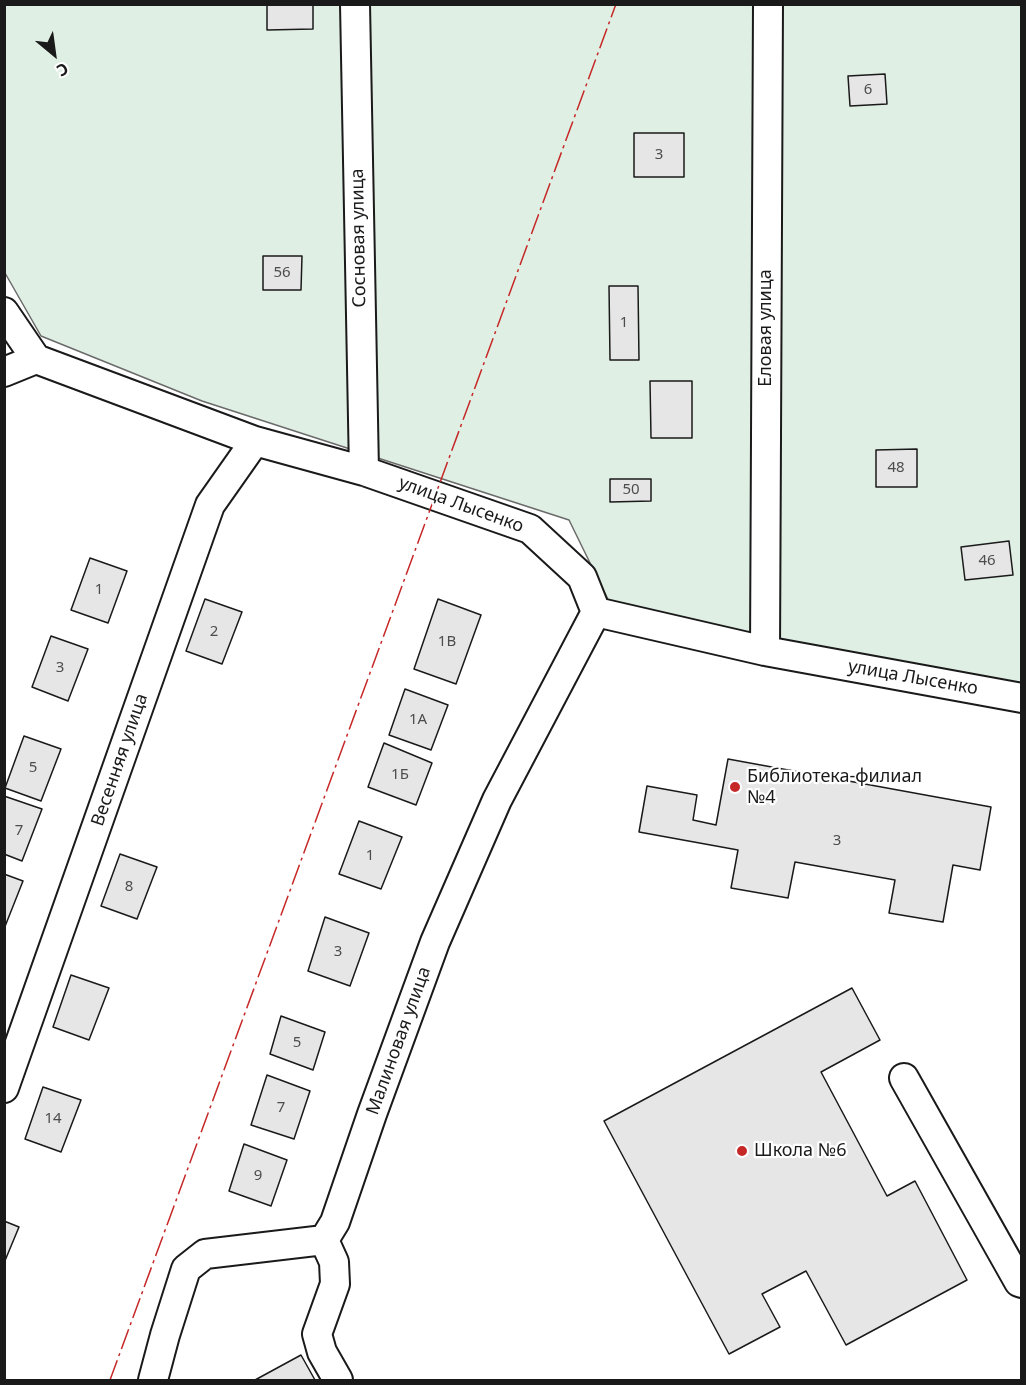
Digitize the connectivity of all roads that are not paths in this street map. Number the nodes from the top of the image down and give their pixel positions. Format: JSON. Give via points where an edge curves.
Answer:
{"nodes":[{"id":1,"x":355,"y":4,"type":"edge"},
{"id":2,"x":768,"y":4,"type":"edge"},
{"id":3,"x":4,"y":312,"type":"edge"},
{"id":4,"x":36,"y":359,"type":"junction"},
{"id":5,"x":4,"y":372,"type":"edge"},
{"id":6,"x":255,"y":441,"type":"junction"},
{"id":7,"x":364,"y":471,"type":"junction"},
{"id":8,"x":596,"y":612,"type":"junction"},
{"id":9,"x":765,"y":651,"type":"junction"},
{"id":10,"x":1022,"y":698,"type":"edge"},
{"id":11,"x":904,"y":1078,"type":"dead end"},
{"id":12,"x":4,"y":1088,"type":"edge"},
{"id":13,"x":324,"y":1240,"type":"junction"},
{"id":14,"x":1022,"y":1283,"type":"edge"},
{"id":15,"x":153,"y":1380,"type":"edge"},
{"id":16,"x":338,"y":1380,"type":"edge"}],
"edges":[{"from":1,"to":7,"type":"street","name":"Сосновая улица"},
{"from":2,"to":9,"type":"street","name":"Еловая улица"},
{"from":3,"to":4,"type":"street"},
{"from":4,"to":5,"type":"street"},
{"from":4,"to":6,"type":"street","name":"улица Лысенко"},
{"from":6,"to":7,"type":"street","name":"улица Лысенко"},
{"from":6,"to":12,"type":"street","name":"Весенняя улица","via":[[210,505]]},
{"from":7,"to":8,"type":"street","name":"улица Лысенко","via":[[530,529],[582,578]]},
{"from":8,"to":9,"type":"street","name":"улица Лысенко"},
{"from":8,"to":13,"type":"street","name":"Малиновая улица","via":[[498,800],[435,942],[335,1222]]},
{"from":9,"to":10,"type":"street","name":"улица Лысенко"},
{"from":11,"to":14,"type":"street"},
{"from":13,"to":15,"type":"street","via":[[205,1254],[186,1269]]},
{"from":13,"to":16,"type":"street","via":[[334,1262],[335,1284],[317,1334]]}]}
